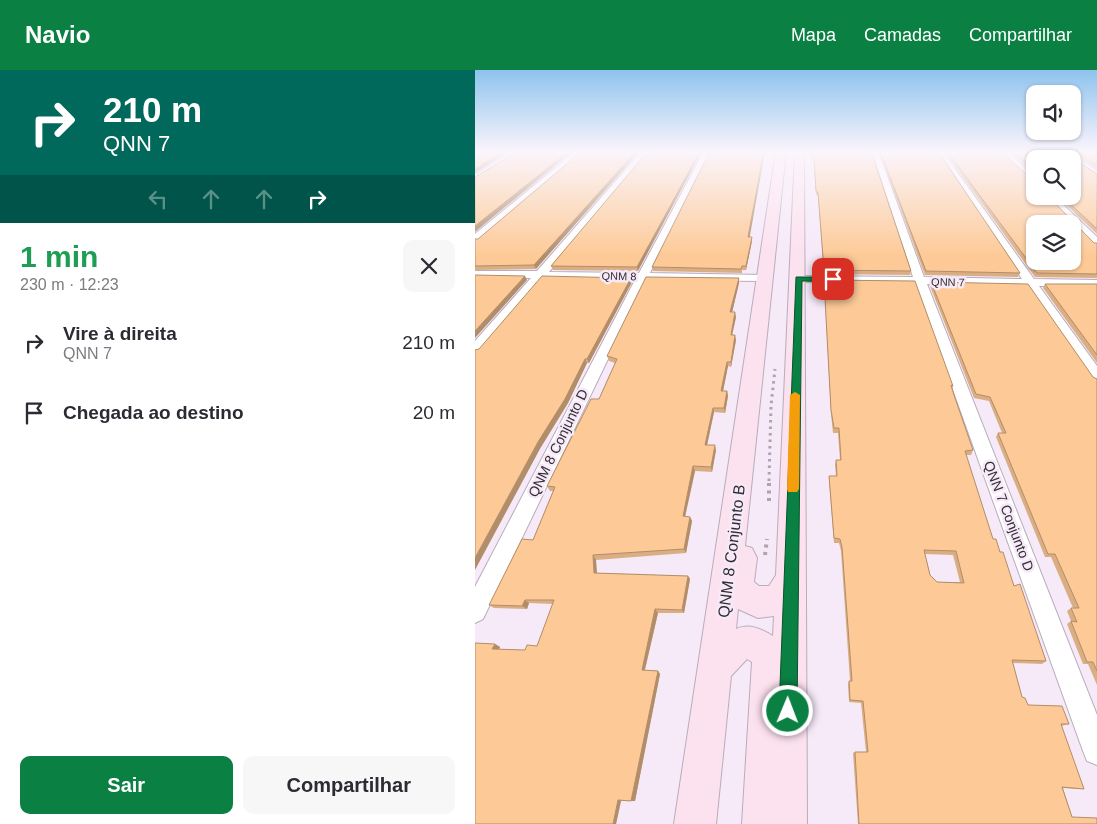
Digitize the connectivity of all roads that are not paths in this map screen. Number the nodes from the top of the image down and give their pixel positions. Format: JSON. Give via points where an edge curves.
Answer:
{"nodes":[{"id":1,"x":538,"y":186,"type":"edge"},
{"id":2,"x":616,"y":186,"type":"edge"},
{"id":3,"x":689,"y":186,"type":"edge"},
{"id":4,"x":776,"y":186,"type":"edge"},
{"id":5,"x":794,"y":186,"type":"edge"},
{"id":6,"x":799,"y":186,"type":"edge"},
{"id":7,"x":887,"y":186,"type":"edge"},
{"id":8,"x":963,"y":186,"type":"edge"},
{"id":9,"x":1058,"y":205,"type":"edge"},
{"id":10,"x":799,"y":215,"type":"junction"},
{"id":11,"x":475,"y":239,"type":"edge"},
{"id":12,"x":1097,"y":243,"type":"edge"},
{"id":13,"x":475,"y":274,"type":"edge"},
{"id":14,"x":538,"y":275,"type":"junction"},
{"id":15,"x":643,"y":276,"type":"junction"},
{"id":16,"x":764,"y":278,"type":"junction"},
{"id":17,"x":798,"y":279,"type":"junction"},
{"id":18,"x":920,"y":281,"type":"junction"},
{"id":19,"x":1030,"y":283,"type":"junction"},
{"id":20,"x":1097,"y":283,"type":"edge"},
{"id":21,"x":475,"y":349,"type":"edge"},
{"id":22,"x":1097,"y":377,"type":"edge"},
{"id":23,"x":750,"y":402,"type":"junction"},
{"id":24,"x":790,"y":578,"type":"junction"},
{"id":25,"x":475,"y":611,"type":"edge"},
{"id":26,"x":715,"y":671,"type":"junction"},
{"id":27,"x":1097,"y":751,"type":"edge"},
{"id":28,"x":695,"y":824,"type":"edge"},
{"id":29,"x":763,"y":824,"type":"edge"},
{"id":30,"x":786,"y":824,"type":"edge"}],
"edges":[{"from":1,"to":11,"type":"street"},
{"from":2,"to":14,"type":"street"},
{"from":3,"to":15,"type":"street","name":"QNM 8 Conjunto D"},
{"from":4,"to":16,"type":"main road","name":"QNM 8 Conjunto B"},
{"from":5,"to":10,"type":"main road","via":[[793,198]]},
{"from":6,"to":10,"type":"main road"},
{"from":7,"to":18,"type":"street","name":"QNN 7 Conjunto D"},
{"from":8,"to":19,"type":"street"},
{"from":9,"to":12,"type":"street"},
{"from":10,"to":17,"type":"main road"},
{"from":13,"to":14,"type":"street","name":"QNM 8"},
{"from":14,"to":15,"type":"street","name":"QNM 8"},
{"from":14,"to":21,"type":"street"},
{"from":15,"to":16,"type":"street","name":"QNM 8"},
{"from":15,"to":25,"type":"street","name":"QNM 8 Conjunto D","via":[[593,370]]},
{"from":16,"to":23,"type":"main road","name":"QNM 8 Conjunto B"},
{"from":17,"to":18,"type":"street","name":"QNN 7"},
{"from":17,"to":24,"type":"main road"},
{"from":18,"to":19,"type":"street","name":"QNN 7"},
{"from":18,"to":27,"type":"street","name":"QNN 7 Conjunto D"},
{"from":19,"to":20,"type":"street","name":"QNN 7"},
{"from":19,"to":22,"type":"street"},
{"from":23,"to":24,"type":"main road","via":[[754,459],[739,585],[746,596],[759,603],[775,601],[783,595]]},
{"from":23,"to":26,"type":"main road","name":"QNM 8 Conjunto B"},
{"from":24,"to":30,"type":"main road"},
{"from":26,"to":28,"type":"main road","name":"QNM 8 Conjunto B"},
{"from":26,"to":29,"type":"main road","via":[[728,650],[743,642],[762,647],[769,657]]}]}
